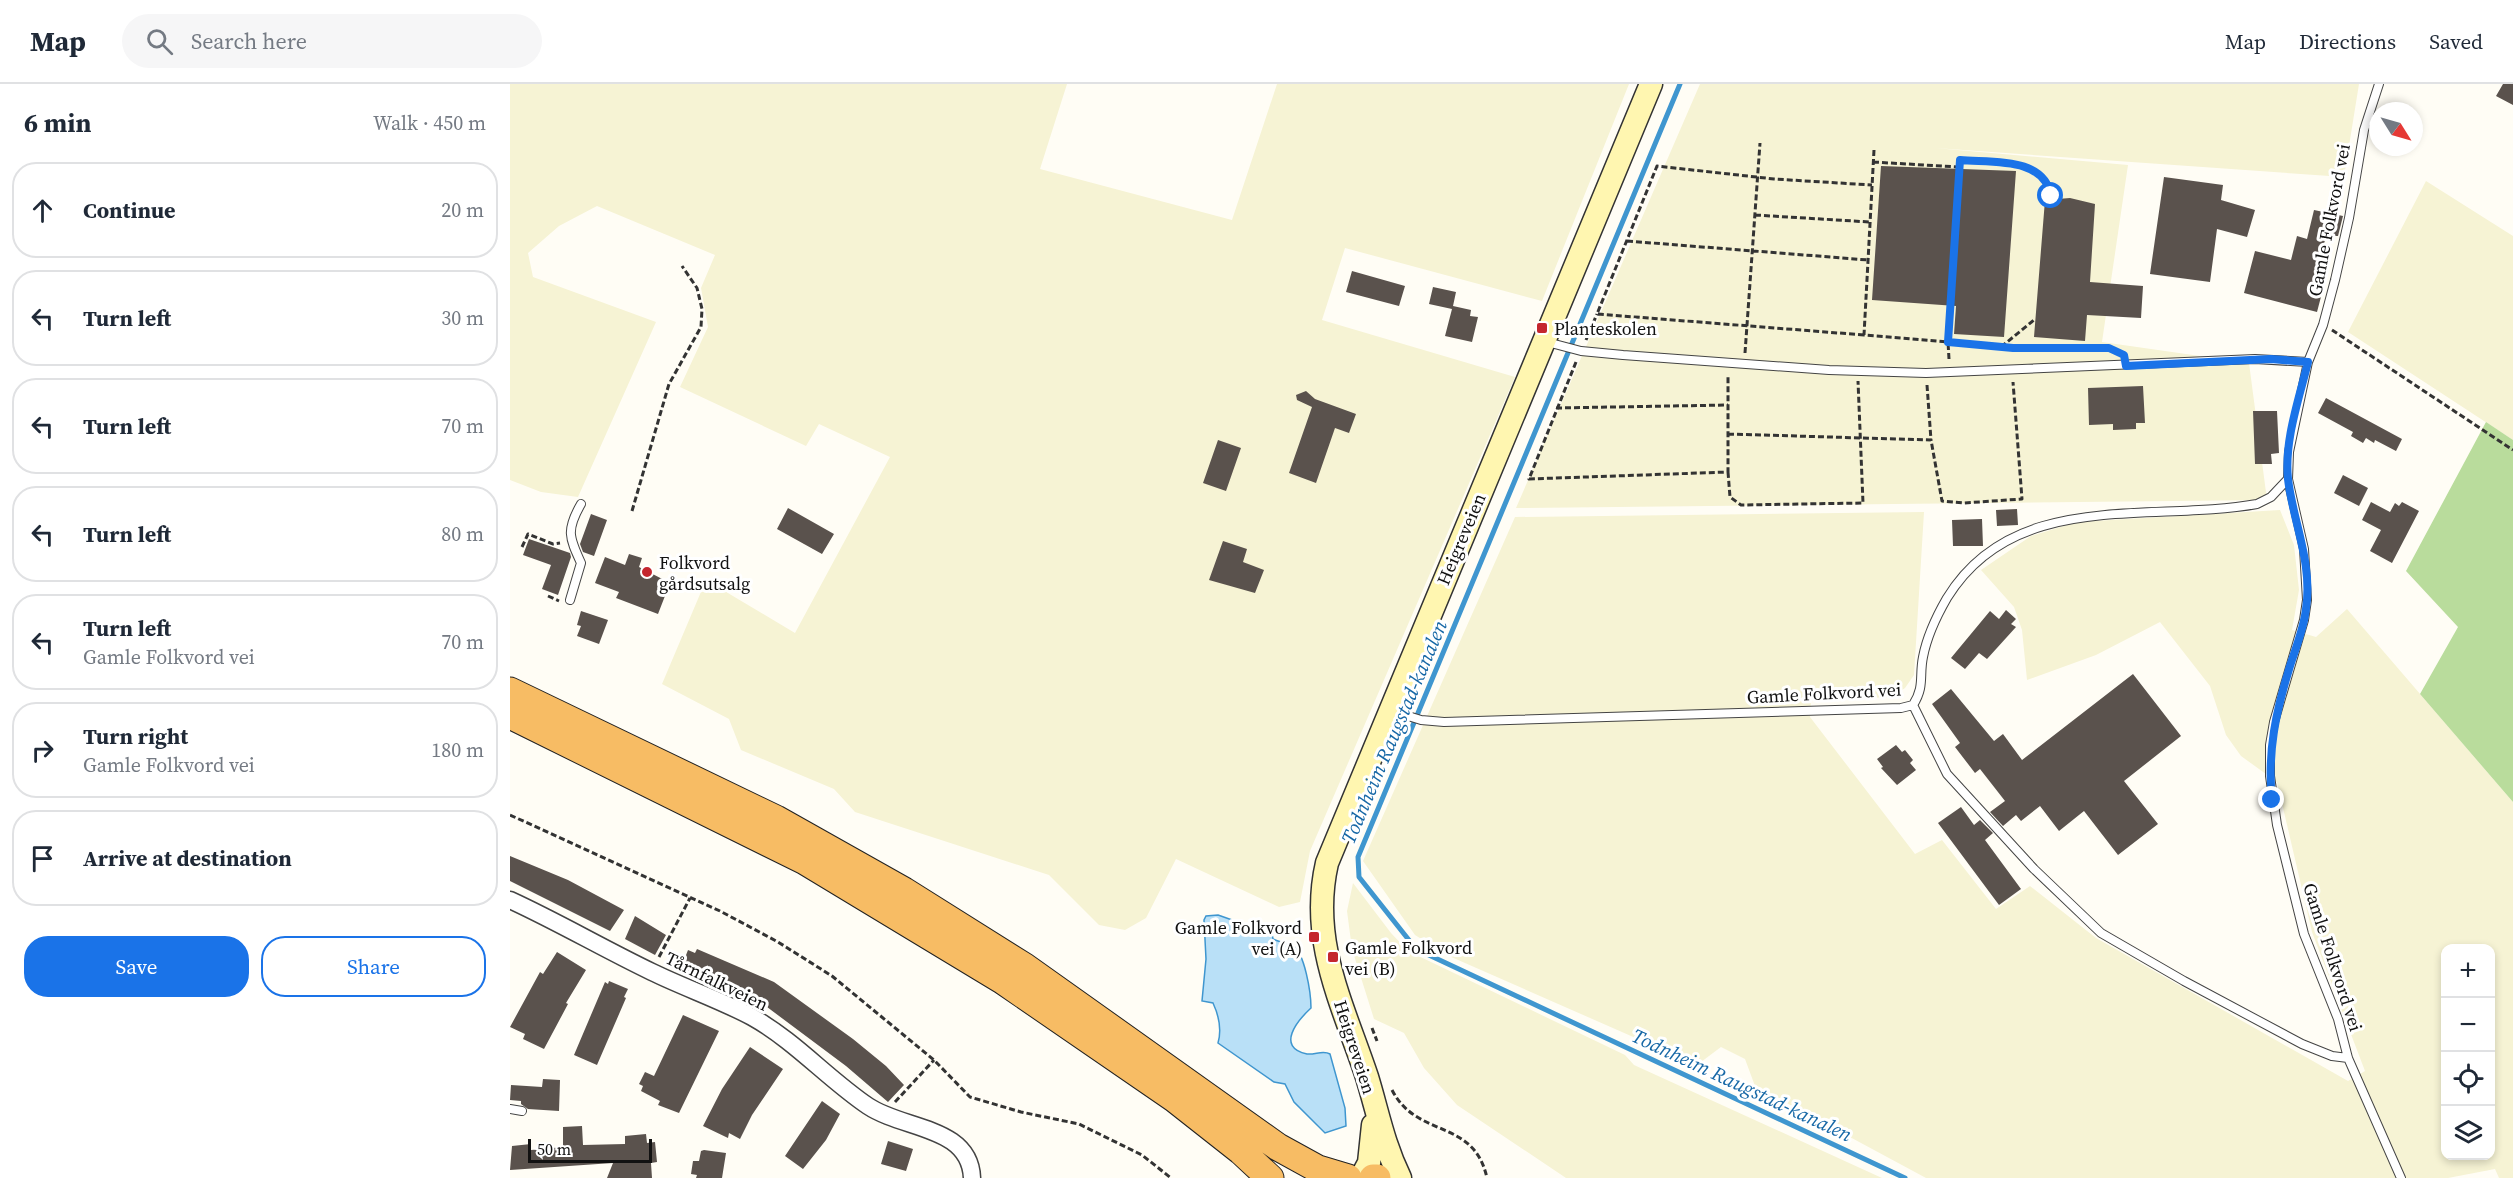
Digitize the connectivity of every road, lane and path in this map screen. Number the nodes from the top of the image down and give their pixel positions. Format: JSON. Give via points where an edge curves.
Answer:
{"nodes":[{"id":1,"x":1651,"y":84,"type":"edge"},
{"id":2,"x":2379,"y":84,"type":"edge"},
{"id":3,"x":1760,"y":143,"type":"dead end"},
{"id":4,"x":1874,"y":150,"type":"dead end"},
{"id":5,"x":1873,"y":162,"type":"junction"},
{"id":6,"x":1959,"y":167,"type":"junction"},
{"id":7,"x":1758,"y":176,"type":"junction"},
{"id":8,"x":1872,"y":186,"type":"junction"},
{"id":9,"x":2051,"y":196,"type":"dead end"},
{"id":10,"x":1755,"y":215,"type":"junction"},
{"id":11,"x":1870,"y":222,"type":"junction"},
{"id":12,"x":1627,"y":241,"type":"junction"},
{"id":13,"x":1752,"y":252,"type":"junction"},
{"id":14,"x":1868,"y":260,"type":"junction"},
{"id":15,"x":682,"y":266,"type":"dead end"},
{"id":16,"x":1597,"y":314,"type":"junction"},
{"id":17,"x":2034,"y":320,"type":"dead end"},
{"id":18,"x":2323,"y":324,"type":"junction"},
{"id":19,"x":1747,"y":327,"type":"junction"},
{"id":20,"x":1864,"y":335,"type":"junction"},
{"id":21,"x":1948,"y":342,"type":"junction"},
{"id":22,"x":1552,"y":343,"type":"junction"},
{"id":23,"x":2001,"y":347,"type":"junction"},
{"id":24,"x":1581,"y":351,"type":"junction"},
{"id":25,"x":2308,"y":362,"type":"junction"},
{"id":26,"x":1728,"y":363,"type":"junction"},
{"id":27,"x":1744,"y":364,"type":"junction"},
{"id":28,"x":2126,"y":366,"type":"junction"},
{"id":29,"x":1858,"y":370,"type":"junction"},
{"id":30,"x":2012,"y":370,"type":"junction"},
{"id":31,"x":1951,"y":372,"type":"junction"},
{"id":32,"x":1926,"y":373,"type":"junction"},
{"id":33,"x":1728,"y":405,"type":"junction"},
{"id":34,"x":1556,"y":408,"type":"junction"},
{"id":35,"x":1728,"y":434,"type":"junction"},
{"id":36,"x":1861,"y":438,"type":"junction"},
{"id":37,"x":1931,"y":440,"type":"junction"},
{"id":38,"x":2513,"y":450,"type":"edge"},
{"id":39,"x":1728,"y":472,"type":"junction"},
{"id":40,"x":2288,"y":479,"type":"junction"},
{"id":41,"x":581,"y":504,"type":"dead end"},
{"id":42,"x":632,"y":511,"type":"dead end"},
{"id":43,"x":571,"y":542,"type":"junction"},
{"id":44,"x":522,"y":547,"type":"dead end"},
{"id":45,"x":570,"y":600,"type":"dead end"},
{"id":46,"x":510,"y":691,"type":"edge"},
{"id":47,"x":1913,"y":705,"type":"junction"},
{"id":48,"x":1389,"y":710,"type":"junction"},
{"id":49,"x":510,"y":715,"type":"edge"},
{"id":50,"x":510,"y":815,"type":"edge"},
{"id":51,"x":690,"y":898,"type":"junction"},
{"id":52,"x":510,"y":900,"type":"edge"},
{"id":53,"x":652,"y":972,"type":"junction"},
{"id":54,"x":1369,"y":1025,"type":"dead end"},
{"id":55,"x":1377,"y":1043,"type":"dead end"},
{"id":56,"x":2348,"y":1058,"type":"junction"},
{"id":57,"x":934,"y":1060,"type":"junction"},
{"id":58,"x":1390,"y":1086,"type":"dead end"},
{"id":59,"x":1374,"y":1106,"type":"junction"},
{"id":60,"x":510,"y":1109,"type":"edge"},
{"id":61,"x":522,"y":1111,"type":"dead end"},
{"id":62,"x":887,"y":1117,"type":"junction"},
{"id":63,"x":972,"y":1178,"type":"edge"},
{"id":64,"x":1171,"y":1178,"type":"edge"},
{"id":65,"x":1270,"y":1178,"type":"edge"},
{"id":66,"x":1348,"y":1178,"type":"edge"},
{"id":67,"x":1361,"y":1178,"type":"edge"},
{"id":68,"x":1400,"y":1178,"type":"edge"},
{"id":69,"x":1487,"y":1178,"type":"edge"},
{"id":70,"x":2401,"y":1178,"type":"edge"}],
"edges":[{"from":1,"to":22,"type":"main road","name":"Heigreveien"},
{"from":2,"to":18,"type":"lane","name":"Gamle Folkvord vei","via":[[2364,130],[2349,218]]},
{"from":3,"to":7,"type":"path"},
{"from":4,"to":5,"type":"path"},
{"from":5,"to":6,"type":"path"},
{"from":5,"to":8,"type":"path"},
{"from":6,"to":9,"type":"path","via":[[1960,160],[2030,167],[2045,181]]},
{"from":6,"to":21,"type":"path"},
{"from":7,"to":8,"type":"path"},
{"from":7,"to":10,"type":"path"},
{"from":7,"to":12,"type":"path","via":[[1657,166]]},
{"from":8,"to":11,"type":"path"},
{"from":10,"to":11,"type":"path"},
{"from":10,"to":13,"type":"path"},
{"from":11,"to":14,"type":"path"},
{"from":12,"to":13,"type":"path"},
{"from":12,"to":16,"type":"path"},
{"from":13,"to":14,"type":"path"},
{"from":13,"to":19,"type":"path"},
{"from":14,"to":20,"type":"path"},
{"from":15,"to":42,"type":"path","via":[[697,288],[701,327],[669,384]]},
{"from":16,"to":19,"type":"path"},
{"from":16,"to":24,"type":"path"},
{"from":17,"to":23,"type":"path"},
{"from":18,"to":25,"type":"lane","name":"Gamle Folkvord vei"},
{"from":18,"to":38,"type":"path"},
{"from":19,"to":20,"type":"path"},
{"from":19,"to":27,"type":"path"},
{"from":20,"to":21,"type":"path"},
{"from":21,"to":23,"type":"path"},
{"from":21,"to":31,"type":"path"},
{"from":22,"to":24,"type":"lane"},
{"from":22,"to":48,"type":"main road","name":"Heigreveien"},
{"from":23,"to":28,"type":"path","via":[[2109,348],[2124,355]]},
{"from":24,"to":26,"type":"lane"},
{"from":24,"to":34,"type":"path"},
{"from":25,"to":28,"type":"lane","via":[[2271,359]]},
{"from":25,"to":40,"type":"lane","name":"Gamle Folkvord vei","via":[[2289,452]]},
{"from":26,"to":27,"type":"lane"},
{"from":26,"to":33,"type":"path"},
{"from":27,"to":29,"type":"lane"},
{"from":28,"to":30,"type":"lane"},
{"from":29,"to":32,"type":"lane"},
{"from":29,"to":36,"type":"path"},
{"from":30,"to":31,"type":"lane"},
{"from":30,"to":37,"type":"path","via":[[2022,499],[1942,501]]},
{"from":31,"to":32,"type":"lane"},
{"from":32,"to":37,"type":"path"},
{"from":33,"to":34,"type":"path"},
{"from":33,"to":35,"type":"path"},
{"from":34,"to":39,"type":"path","via":[[1529,479]]},
{"from":35,"to":36,"type":"path"},
{"from":35,"to":39,"type":"path"},
{"from":36,"to":37,"type":"path"},
{"from":36,"to":39,"type":"path","via":[[1863,503],[1741,505],[1730,497]]},
{"from":40,"to":47,"type":"lane","name":"Gamle Folkvord vei","via":[[2271,497],[2257,504],[2084,516],[2041,527],[1996,549],[1960,581],[1937,617],[1926,642],[1923,679]]},
{"from":40,"to":56,"type":"lane","name":"Gamle Folkvord vei","via":[[2304,549],[2307,600],[2274,722],[2270,776],[2299,918],[2338,1019]]},
{"from":41,"to":43,"type":"lane","via":[[570,524]]},
{"from":43,"to":44,"type":"path","via":[[553,544],[528,534]]},
{"from":43,"to":45,"type":"lane","via":[[581,563]]},
{"from":46,"to":66,"type":"highway","via":[[776,819],[904,891],[1025,966],[1278,1147],[1318,1169]]},
{"from":47,"to":48,"type":"lane","name":"Gamle Folkvord vei","via":[[1444,722]]},
{"from":47,"to":56,"type":"lane","via":[[1947,774],[2034,869],[2101,933],[2302,1044]]},
{"from":48,"to":59,"type":"main road","name":"Heigreveien","via":[[1330,853],[1321,900],[1321,927],[1329,968]]},
{"from":49,"to":65,"type":"highway","via":[[805,861],[993,974],[1175,1099]]},
{"from":50,"to":51,"type":"path"},
{"from":51,"to":53,"type":"path"},
{"from":51,"to":57,"type":"path","via":[[778,942],[832,976]]},
{"from":52,"to":53,"type":"street","name":"Tårnfalkveien"},
{"from":53,"to":62,"type":"street","name":"Tårnfalkveien","via":[[752,1017]]},
{"from":54,"to":55,"type":"path"},
{"from":56,"to":70,"type":"lane","name":"Gamle Folkvord vei"},
{"from":57,"to":62,"type":"path","via":[[890,1108]]},
{"from":57,"to":64,"type":"path","via":[[970,1097],[1078,1124],[1142,1155]]},
{"from":58,"to":69,"type":"path","via":[[1399,1104],[1412,1114],[1467,1141],[1476,1150]]},
{"from":59,"to":67,"type":"main road","name":"Heigreveien","via":[[1372,1149]]},
{"from":59,"to":68,"type":"main road","name":"Heigreveien","via":[[1386,1149]]},
{"from":60,"to":61,"type":"lane"},
{"from":62,"to":63,"type":"street","name":"Tårnfalkveien","via":[[956,1142],[967,1153]]}]}
